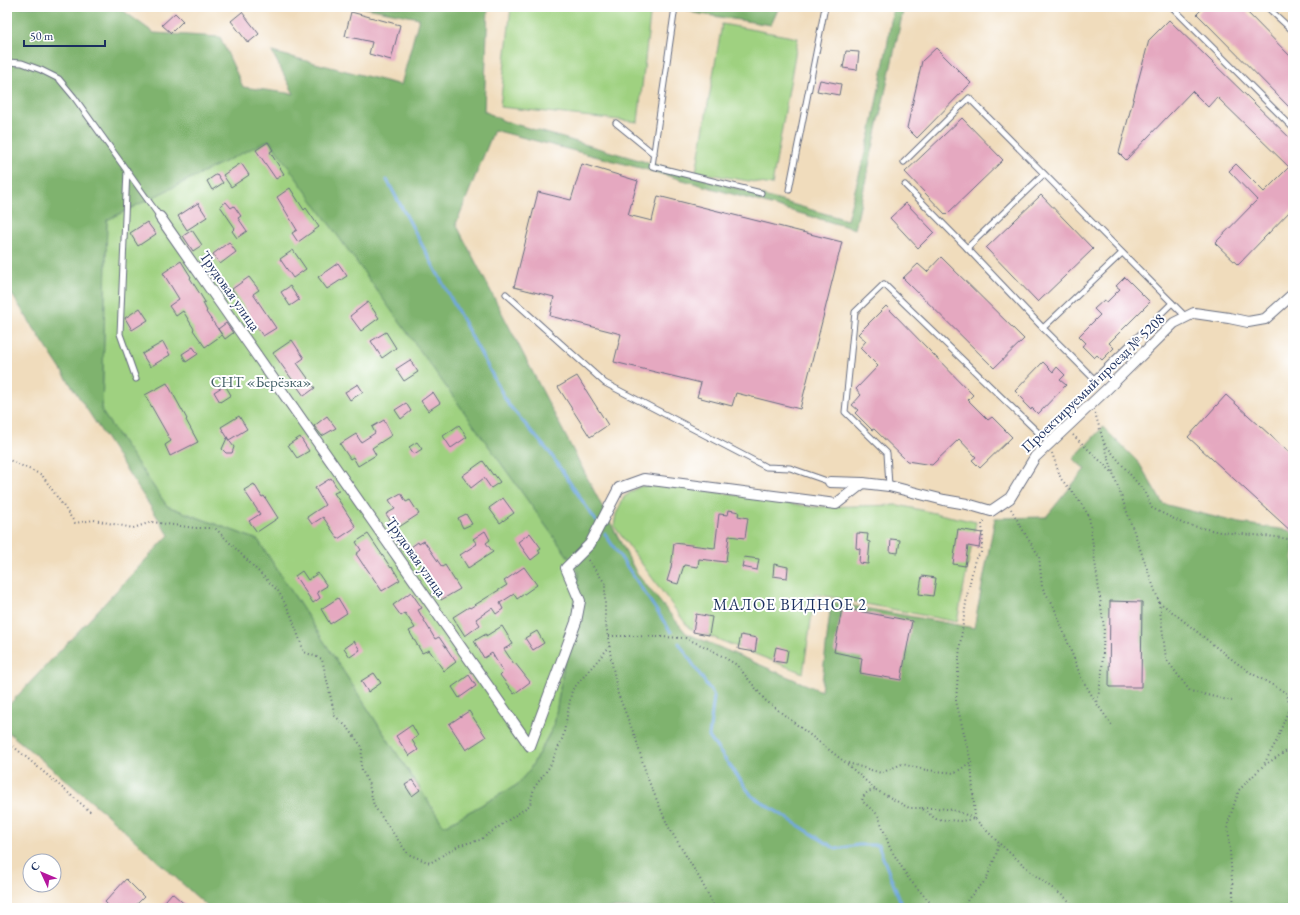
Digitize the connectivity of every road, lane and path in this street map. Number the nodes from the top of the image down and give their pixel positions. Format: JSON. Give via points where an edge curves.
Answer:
{"nodes":[{"id":1,"x":675,"y":7,"type":"edge"},
{"id":2,"x":825,"y":7,"type":"edge"},
{"id":3,"x":1172,"y":7,"type":"edge"},
{"id":4,"x":1267,"y":7,"type":"edge"},
{"id":5,"x":1293,"y":31,"type":"edge"},
{"id":6,"x":7,"y":62,"type":"edge"},
{"id":7,"x":616,"y":123,"type":"dead end"},
{"id":8,"x":1293,"y":128,"type":"edge"},
{"id":9,"x":654,"y":154,"type":"junction"},
{"id":10,"x":904,"y":162,"type":"dead end"},
{"id":11,"x":127,"y":170,"type":"junction"},
{"id":12,"x":1044,"y":174,"type":"junction"},
{"id":13,"x":905,"y":185,"type":"dead end"},
{"id":14,"x":789,"y":190,"type":"dead end"},
{"id":15,"x":761,"y":193,"type":"dead end"},
{"id":16,"x":160,"y":217,"type":"joint"},
{"id":17,"x":967,"y":248,"type":"junction"},
{"id":18,"x":1122,"y":252,"type":"junction"},
{"id":19,"x":506,"y":294,"type":"dead end"},
{"id":20,"x":1293,"y":294,"type":"edge"},
{"id":21,"x":1172,"y":303,"type":"junction"},
{"id":22,"x":1186,"y":317,"type":"junction"},
{"id":23,"x":1043,"y":328,"type":"junction"},
{"id":24,"x":136,"y":379,"type":"dead end"},
{"id":25,"x":1092,"y":404,"type":"junction"},
{"id":26,"x":1065,"y":428,"type":"junction"},
{"id":27,"x":1049,"y":443,"type":"junction"},
{"id":28,"x":1104,"y":443,"type":"junction"},
{"id":29,"x":7,"y":459,"type":"edge"},
{"id":30,"x":1113,"y":473,"type":"junction"},
{"id":31,"x":830,"y":482,"type":"joint"},
{"id":32,"x":863,"y":483,"type":"junction"},
{"id":33,"x":889,"y":486,"type":"junction"},
{"id":34,"x":1010,"y":498,"type":"junction"},
{"id":35,"x":991,"y":512,"type":"junction"},
{"id":36,"x":1293,"y":540,"type":"edge"},
{"id":37,"x":590,"y":544,"type":"junction"},
{"id":38,"x":1159,"y":602,"type":"junction"},
{"id":39,"x":609,"y":636,"type":"junction"},
{"id":40,"x":610,"y":646,"type":"junction"},
{"id":41,"x":1232,"y":700,"type":"dead end"},
{"id":42,"x":1097,"y":704,"type":"junction"},
{"id":43,"x":1113,"y":727,"type":"dead end"},
{"id":44,"x":7,"y":741,"type":"edge"},
{"id":45,"x":1293,"y":746,"type":"edge"},
{"id":46,"x":846,"y":762,"type":"junction"},
{"id":47,"x":971,"y":762,"type":"junction"},
{"id":48,"x":1263,"y":766,"type":"junction"},
{"id":49,"x":876,"y":790,"type":"junction"},
{"id":50,"x":921,"y":808,"type":"junction"},
{"id":51,"x":92,"y":812,"type":"dead end"},
{"id":52,"x":975,"y":820,"type":"junction"},
{"id":53,"x":999,"y":844,"type":"junction"},
{"id":54,"x":715,"y":908,"type":"edge"},
{"id":55,"x":935,"y":908,"type":"edge"},
{"id":56,"x":964,"y":908,"type":"edge"},
{"id":57,"x":1075,"y":908,"type":"edge"},
{"id":58,"x":1234,"y":908,"type":"edge"}],
"edges":[{"from":1,"to":9,"type":"lane"},
{"from":2,"to":14,"type":"lane"},
{"from":3,"to":8,"type":"lane"},
{"from":4,"to":5,"type":"lane"},
{"from":6,"to":11,"type":"lane","via":[[22,63],[58,79]]},
{"from":7,"to":9,"type":"lane"},
{"from":9,"to":15,"type":"lane","via":[[652,166]]},
{"from":10,"to":12,"type":"lane","via":[[969,98]]},
{"from":11,"to":16,"type":"lane"},
{"from":11,"to":24,"type":"lane","via":[[120,334]]},
{"from":12,"to":17,"type":"lane"},
{"from":12,"to":18,"type":"lane"},
{"from":13,"to":17,"type":"lane"},
{"from":16,"to":37,"type":"street","name":"Трудовая улица","via":[[530,746],[576,622],[580,601],[566,568]]},
{"from":17,"to":23,"type":"lane"},
{"from":18,"to":21,"type":"lane"},
{"from":18,"to":23,"type":"lane"},
{"from":19,"to":31,"type":"lane","via":[[604,383],[766,467],[790,468]]},
{"from":20,"to":22,"type":"street","name":"Проектируемый проезд № 5208","via":[[1265,318],[1248,322],[1194,313]]},
{"from":21,"to":22,"type":"lane"},
{"from":21,"to":23,"type":"lane","via":[[1094,379]]},
{"from":22,"to":25,"type":"street","name":"Проектируемый проезд № 5208","via":[[1174,323]]},
{"from":25,"to":26,"type":"street","name":"Проектируемый проезд № 5208"},
{"from":25,"to":28,"type":"path"},
{"from":26,"to":27,"type":"street","name":"Проектируемый проезд № 5208"},
{"from":26,"to":30,"type":"path"},
{"from":27,"to":33,"type":"lane","via":[[884,284],[855,312],[845,412],[887,453]]},
{"from":27,"to":34,"type":"street","name":"Проектируемый проезд № 5208","via":[[1035,457]]},
{"from":27,"to":42,"type":"path","via":[[1061,479],[1089,516],[1104,628],[1102,672]]},
{"from":28,"to":30,"type":"path"},
{"from":28,"to":36,"type":"path","via":[[1144,491],[1152,508],[1184,524],[1220,532]]},
{"from":29,"to":40,"type":"path","via":[[42,475],[75,524],[94,520],[133,528],[152,522],[215,528],[279,592],[291,615],[304,652],[322,659],[335,716],[349,729],[362,747],[361,768],[369,785],[374,806],[408,854],[430,863],[460,845],[480,840],[530,805],[534,788],[550,766],[563,736],[572,690]]},
{"from":30,"to":38,"type":"path"},
{"from":31,"to":32,"type":"street"},
{"from":32,"to":33,"type":"street"},
{"from":32,"to":37,"type":"street","via":[[836,504],[644,479],[619,488]]},
{"from":33,"to":35,"type":"street"},
{"from":34,"to":35,"type":"street","name":"Проектируемый проезд № 5208"},
{"from":34,"to":42,"type":"path","via":[[1010,508],[1039,556],[1042,587],[1054,607],[1082,677]]},
{"from":35,"to":47,"type":"path","via":[[982,524],[981,552],[975,559],[960,645],[956,701]]},
{"from":37,"to":39,"type":"path","via":[[587,557],[605,584],[605,617]]},
{"from":38,"to":41,"type":"path","via":[[1166,659],[1190,691]]},
{"from":38,"to":48,"type":"path","via":[[1246,670],[1286,693],[1290,706],[1276,742]]},
{"from":39,"to":40,"type":"path"},
{"from":39,"to":46,"type":"path","via":[[686,638],[710,649],[737,665],[765,700]]},
{"from":40,"to":54,"type":"path","via":[[618,694],[648,778],[668,826]]},
{"from":42,"to":43,"type":"path"},
{"from":44,"to":51,"type":"path"},
{"from":45,"to":48,"type":"path"},
{"from":46,"to":47,"type":"path","via":[[881,773],[902,764],[955,773]]},
{"from":46,"to":49,"type":"path"},
{"from":47,"to":52,"type":"path"},
{"from":48,"to":58,"type":"path","via":[[1239,790],[1228,823]]},
{"from":49,"to":50,"type":"path","via":[[909,808]]},
{"from":49,"to":55,"type":"path","via":[[869,791],[863,796],[862,801],[878,815],[890,848],[909,879]]},
{"from":50,"to":52,"type":"path","via":[[960,811]]},
{"from":50,"to":52,"type":"path","via":[[936,820]]},
{"from":52,"to":53,"type":"path"},
{"from":53,"to":56,"type":"path","via":[[986,880],[968,899]]},
{"from":53,"to":57,"type":"path"}]}
